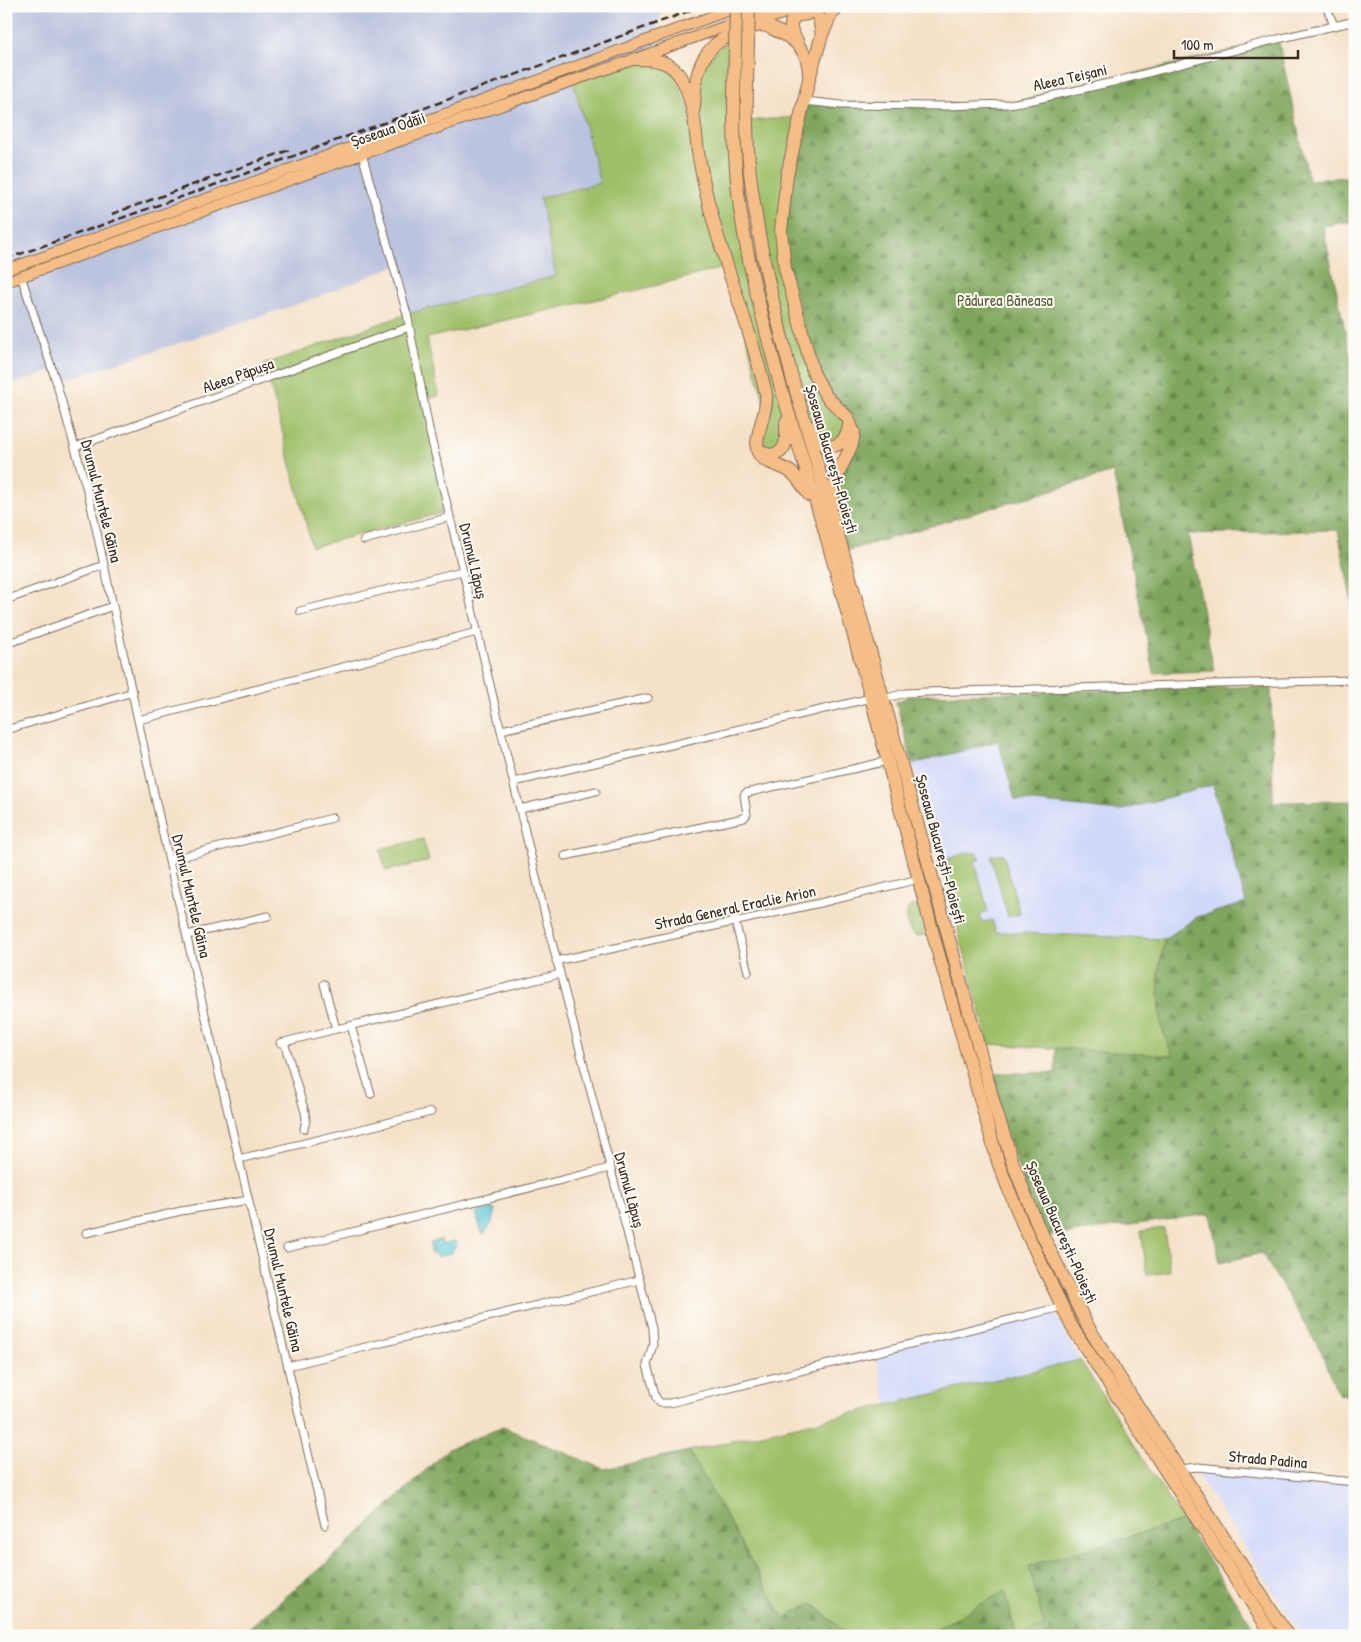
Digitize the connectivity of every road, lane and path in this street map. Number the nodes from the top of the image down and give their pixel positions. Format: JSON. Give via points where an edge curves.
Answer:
{"nodes":[{"id":1,"x":736,"y":6,"type":"edge"},
{"id":2,"x":740,"y":6,"type":"edge"},
{"id":3,"x":749,"y":6,"type":"edge"},
{"id":4,"x":781,"y":6,"type":"edge"},
{"id":5,"x":792,"y":6,"type":"edge"},
{"id":6,"x":838,"y":6,"type":"edge"},
{"id":7,"x":1326,"y":6,"type":"edge"},
{"id":8,"x":767,"y":21,"type":"junction"},
{"id":9,"x":1355,"y":21,"type":"edge"},
{"id":10,"x":1334,"y":25,"type":"junction"},
{"id":11,"x":821,"y":33,"type":"junction"},
{"id":12,"x":798,"y":44,"type":"junction"},
{"id":13,"x":635,"y":59,"type":"junction"},
{"id":14,"x":809,"y":79,"type":"junction"},
{"id":15,"x":689,"y":101,"type":"junction"},
{"id":16,"x":805,"y":101,"type":"junction"},
{"id":17,"x":694,"y":118,"type":"junction"},
{"id":18,"x":362,"y":154,"type":"junction"},
{"id":19,"x":6,"y":270,"type":"edge"},
{"id":20,"x":21,"y":276,"type":"junction"},
{"id":21,"x":6,"y":282,"type":"edge"},
{"id":22,"x":409,"y":327,"type":"junction"},
{"id":23,"x":798,"y":401,"type":"junction"},
{"id":24,"x":785,"y":404,"type":"junction"},
{"id":25,"x":848,"y":418,"type":"junction"},
{"id":26,"x":757,"y":447,"type":"junction"},
{"id":27,"x":75,"y":448,"type":"junction"},
{"id":28,"x":824,"y":510,"type":"junction"},
{"id":29,"x":450,"y":517,"type":"junction"},
{"id":30,"x":364,"y":540,"type":"dead end"},
{"id":31,"x":104,"y":565,"type":"junction"},
{"id":32,"x":462,"y":571,"type":"junction"},
{"id":33,"x":6,"y":600,"type":"edge"},
{"id":34,"x":113,"y":606,"type":"junction"},
{"id":35,"x":300,"y":611,"type":"dead end"},
{"id":36,"x":477,"y":632,"type":"junction"},
{"id":37,"x":6,"y":644,"type":"edge"},
{"id":38,"x":1355,"y":680,"type":"edge"},
{"id":39,"x":133,"y":692,"type":"junction"},
{"id":40,"x":648,"y":698,"type":"dead end"},
{"id":41,"x":877,"y":698,"type":"junction"},
{"id":42,"x":139,"y":720,"type":"junction"},
{"id":43,"x":6,"y":730,"type":"edge"},
{"id":44,"x":501,"y":730,"type":"junction"},
{"id":45,"x":888,"y":761,"type":"junction"},
{"id":46,"x":514,"y":782,"type":"junction"},
{"id":47,"x":596,"y":791,"type":"dead end"},
{"id":48,"x":520,"y":809,"type":"junction"},
{"id":49,"x":332,"y":818,"type":"dead end"},
{"id":50,"x":564,"y":856,"type":"dead end"},
{"id":51,"x":169,"y":860,"type":"junction"},
{"id":52,"x":919,"y":879,"type":"junction"},
{"id":53,"x":268,"y":916,"type":"dead end"},
{"id":54,"x":735,"y":921,"type":"junction"},
{"id":55,"x":187,"y":935,"type":"junction"},
{"id":56,"x":556,"y":961,"type":"junction"},
{"id":57,"x":748,"y":972,"type":"dead end"},
{"id":58,"x":560,"y":974,"type":"junction"},
{"id":59,"x":324,"y":984,"type":"dead end"},
{"id":60,"x":351,"y":1026,"type":"junction"},
{"id":61,"x":336,"y":1029,"type":"junction"},
{"id":62,"x":370,"y":1094,"type":"dead end"},
{"id":63,"x":431,"y":1112,"type":"dead end"},
{"id":64,"x":304,"y":1129,"type":"dead end"},
{"id":65,"x":240,"y":1160,"type":"junction"},
{"id":66,"x":610,"y":1168,"type":"junction"},
{"id":67,"x":249,"y":1200,"type":"junction"},
{"id":68,"x":86,"y":1233,"type":"dead end"},
{"id":69,"x":287,"y":1248,"type":"dead end"},
{"id":70,"x":639,"y":1280,"type":"junction"},
{"id":71,"x":1061,"y":1307,"type":"junction"},
{"id":72,"x":288,"y":1366,"type":"junction"},
{"id":73,"x":1179,"y":1469,"type":"junction"},
{"id":74,"x":1355,"y":1482,"type":"edge"},
{"id":75,"x":326,"y":1525,"type":"dead end"},
{"id":76,"x":1273,"y":1636,"type":"edge"},
{"id":77,"x":1288,"y":1636,"type":"edge"}],
"edges":[{"from":1,"to":24,"type":"highway","name":"Șoseaua București-Ploiești","bridge":true,"via":[[736,172],[755,291]]},
{"from":2,"to":19,"type":"main road","name":"Șoseaua Odăii"},
{"from":3,"to":23,"type":"highway","name":"Șoseaua București-Ploiești","bridge":true,"via":[[747,98],[750,172],[769,288]]},
{"from":4,"to":13,"type":"main road","name":"Șoseaua Odăii"},
{"from":5,"to":8,"type":"highway"},
{"from":6,"to":11,"type":"highway"},
{"from":7,"to":10,"type":"street"},
{"from":8,"to":11,"type":"highway","via":[[799,8],[809,9],[818,17]]},
{"from":8,"to":12,"type":"highway"},
{"from":8,"to":15,"type":"highway","via":[[712,39],[695,64]]},
{"from":8,"to":17,"type":"highway","via":[[724,37],[713,45],[697,76]]},
{"from":9,"to":10,"type":"street","name":"Aleea Teișani"},
{"from":10,"to":16,"type":"street","name":"Aleea Teișani","via":[[1113,82],[1008,104],[841,105]]},
{"from":11,"to":12,"type":"highway","via":[[811,16],[795,16],[790,27]]},
{"from":11,"to":14,"type":"highway"},
{"from":12,"to":14,"type":"highway","via":[[806,54]]},
{"from":13,"to":15,"type":"highway","via":[[658,60],[669,65],[681,77]]},
{"from":13,"to":18,"type":"main road","name":"Șoseaua Odăii"},
{"from":14,"to":16,"type":"highway"},
{"from":15,"to":17,"type":"highway"},
{"from":16,"to":25,"type":"highway","via":[[786,175],[783,259],[815,377],[826,396]]},
{"from":17,"to":26,"type":"highway","via":[[710,210],[766,394],[766,410]]},
{"from":18,"to":20,"type":"main road","name":"Șoseaua Odăii"},
{"from":18,"to":22,"type":"street","name":"Drumul Lăpuș"},
{"from":20,"to":21,"type":"main road","name":"Șoseaua Odăii"},
{"from":20,"to":27,"type":"street","name":"Drumul Muntele Găina"},
{"from":22,"to":27,"type":"street","name":"Aleea Păpușa"},
{"from":22,"to":29,"type":"street","name":"Drumul Lăpuș"},
{"from":23,"to":25,"type":"highway","via":[[819,442],[827,445],[836,445],[844,440]]},
{"from":23,"to":28,"type":"highway","name":"Șoseaua București-Ploiești"},
{"from":24,"to":26,"type":"highway","via":[[784,449],[770,455]]},
{"from":24,"to":28,"type":"highway","name":"Șoseaua București-Ploiești"},
{"from":25,"to":28,"type":"highway","via":[[853,438]]},
{"from":26,"to":28,"type":"highway","via":[[762,459],[794,475]]},
{"from":27,"to":31,"type":"street","name":"Drumul Muntele Găina"},
{"from":28,"to":41,"type":"highway","name":"Șoseaua București-Ploiești"},
{"from":29,"to":30,"type":"street"},
{"from":29,"to":32,"type":"street","name":"Drumul Lăpuș"},
{"from":31,"to":33,"type":"street"},
{"from":31,"to":34,"type":"street","name":"Drumul Muntele Găina"},
{"from":32,"to":35,"type":"street"},
{"from":32,"to":36,"type":"street","name":"Drumul Lăpuș"},
{"from":34,"to":37,"type":"street"},
{"from":34,"to":39,"type":"street","name":"Drumul Muntele Găina"},
{"from":36,"to":42,"type":"street"},
{"from":36,"to":44,"type":"street","name":"Drumul Lăpuș"},
{"from":38,"to":41,"type":"street","via":[[926,692]]},
{"from":39,"to":42,"type":"street","name":"Drumul Muntele Găina"},
{"from":39,"to":43,"type":"street"},
{"from":40,"to":44,"type":"street"},
{"from":41,"to":45,"type":"highway","name":"Șoseaua București-Ploiești"},
{"from":41,"to":46,"type":"street"},
{"from":41,"to":73,"type":"highway","name":"Șoseaua București-Ploiești","via":[[1012,1161],[1042,1237],[1086,1325]]},
{"from":42,"to":51,"type":"street","name":"Drumul Muntele Găina"},
{"from":44,"to":46,"type":"street","name":"Drumul Lăpuș"},
{"from":45,"to":50,"type":"street","via":[[747,792],[744,796],[747,814],[744,818]]},
{"from":45,"to":52,"type":"highway","name":"Șoseaua București-Ploiești"},
{"from":46,"to":48,"type":"street","name":"Drumul Lăpuș"},
{"from":47,"to":48,"type":"street"},
{"from":48,"to":56,"type":"street","name":"Drumul Lăpuș"},
{"from":49,"to":51,"type":"street"},
{"from":51,"to":55,"type":"street","name":"Drumul Muntele Găina"},
{"from":52,"to":54,"type":"street","name":"Strada General Eraclie Arion"},
{"from":52,"to":71,"type":"highway","name":"Șoseaua București-Ploiești","via":[[999,1165]]},
{"from":53,"to":55,"type":"street"},
{"from":54,"to":56,"type":"street","name":"Strada General Eraclie Arion"},
{"from":54,"to":57,"type":"street"},
{"from":55,"to":65,"type":"street","name":"Drumul Muntele Găina"},
{"from":56,"to":58,"type":"street","name":"Drumul Lăpuș"},
{"from":58,"to":60,"type":"street"},
{"from":58,"to":66,"type":"street","name":"Drumul Lăpuș"},
{"from":59,"to":61,"type":"street"},
{"from":60,"to":61,"type":"street"},
{"from":60,"to":62,"type":"street"},
{"from":61,"to":64,"type":"street","via":[[282,1042],[305,1112]]},
{"from":63,"to":65,"type":"street"},
{"from":65,"to":67,"type":"street","name":"Drumul Muntele Găina"},
{"from":66,"to":69,"type":"street"},
{"from":66,"to":70,"type":"street","name":"Drumul Lăpuș"},
{"from":67,"to":68,"type":"street","via":[[181,1211]]},
{"from":67,"to":72,"type":"street","name":"Drumul Muntele Găina"},
{"from":70,"to":71,"type":"street","name":"Drumul Lăpuș","via":[[653,1344],[647,1365],[660,1403]]},
{"from":70,"to":72,"type":"street"},
{"from":71,"to":76,"type":"highway","name":"Șoseaua București-Ploiești"},
{"from":72,"to":75,"type":"street","name":"Drumul Muntele Găina"},
{"from":73,"to":74,"type":"street","name":"Strada Padina","via":[[1198,1467]]},
{"from":73,"to":77,"type":"highway","name":"Șoseaua București-Ploiești"}]}
